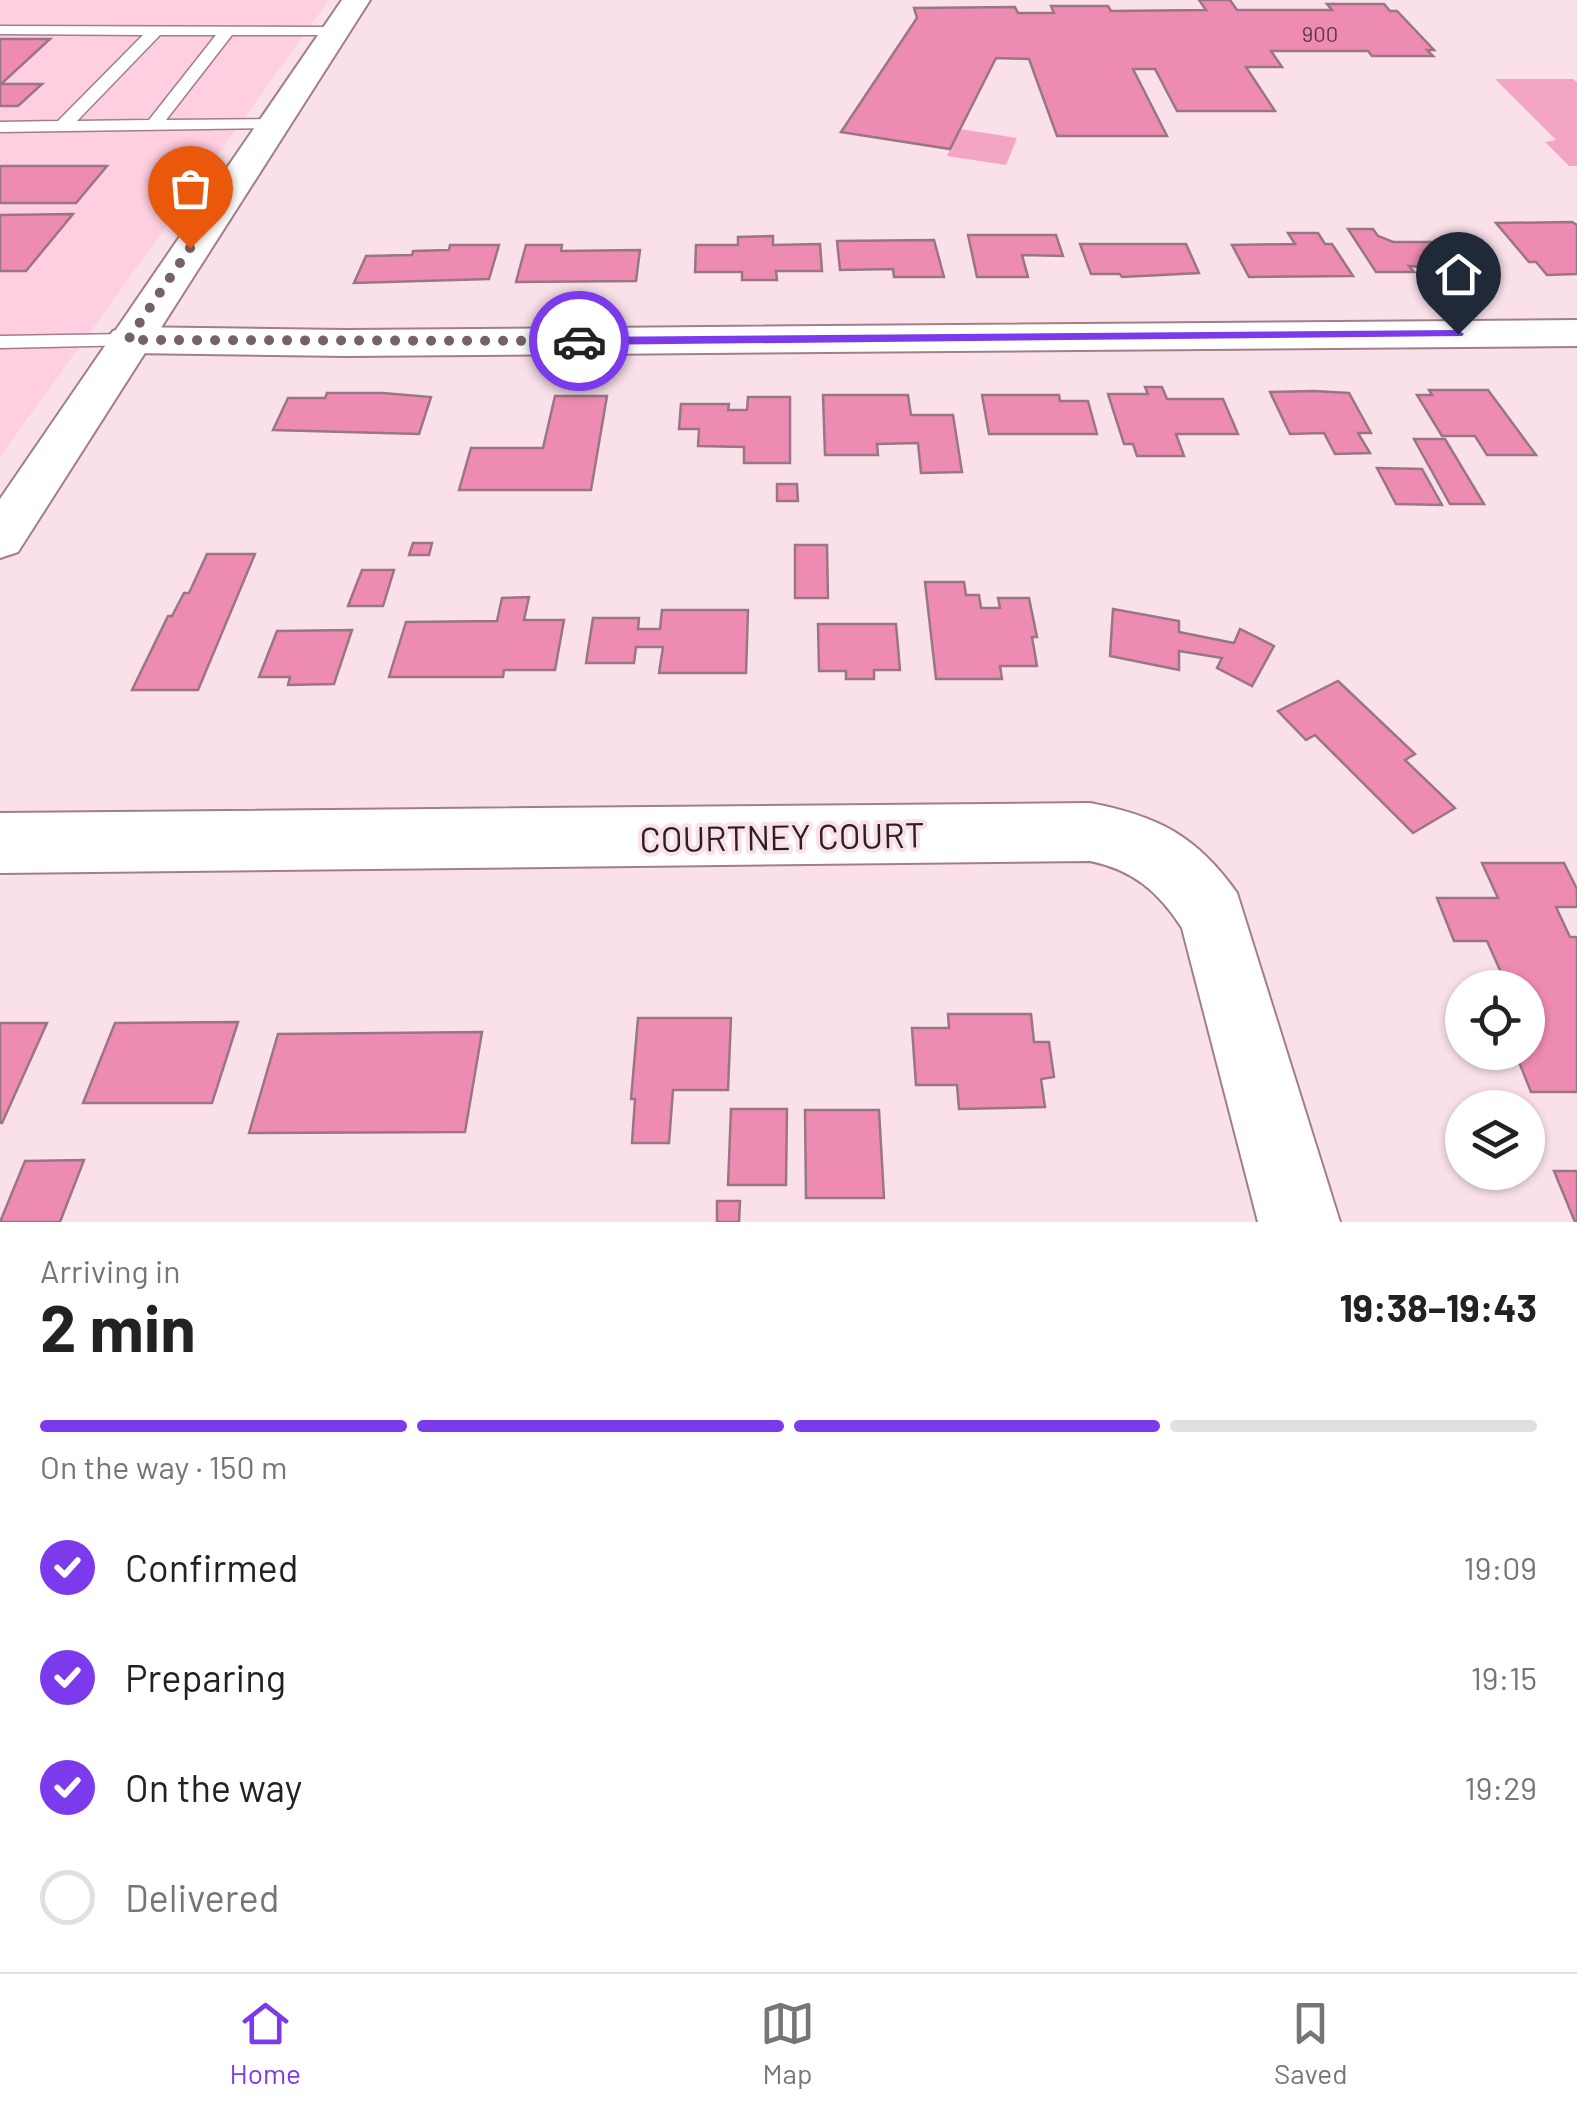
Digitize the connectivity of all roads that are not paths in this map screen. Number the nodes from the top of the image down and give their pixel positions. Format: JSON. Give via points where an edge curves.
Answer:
{"nodes":[{"id":1,"x":356,"y":0,"type":"edge"},
{"id":2,"x":0,"y":30,"type":"edge"},
{"id":3,"x":156,"y":30,"type":"junction"},
{"id":4,"x":228,"y":30,"type":"junction"},
{"id":5,"x":336,"y":30,"type":"junction"},
{"id":6,"x":273,"y":124,"type":"junction"},
{"id":7,"x":154,"y":126,"type":"junction"},
{"id":8,"x":62,"y":127,"type":"junction"},
{"id":9,"x":0,"y":128,"type":"edge"},
{"id":10,"x":1577,"y":332,"type":"edge"},
{"id":11,"x":128,"y":340,"type":"junction"},
{"id":12,"x":0,"y":342,"type":"edge"},
{"id":13,"x":0,"y":539,"type":"edge"},
{"id":14,"x":0,"y":843,"type":"edge"},
{"id":15,"x":1298,"y":1222,"type":"edge"}],
"edges":[{"from":1,"to":5,"type":"street"},
{"from":2,"to":3,"type":"lane"},
{"from":3,"to":4,"type":"lane"},
{"from":3,"to":8,"type":"lane"},
{"from":4,"to":5,"type":"lane"},
{"from":4,"to":7,"type":"lane"},
{"from":5,"to":6,"type":"street"},
{"from":6,"to":7,"type":"lane"},
{"from":6,"to":11,"type":"street"},
{"from":7,"to":8,"type":"lane"},
{"from":8,"to":9,"type":"lane"},
{"from":10,"to":11,"type":"street"},
{"from":11,"to":12,"type":"lane"},
{"from":11,"to":13,"type":"street"},
{"from":14,"to":15,"type":"street","name":"COURTNEY COURT","via":[[1090,832],[1132,839],[1188,878],[1213,916]]}]}
